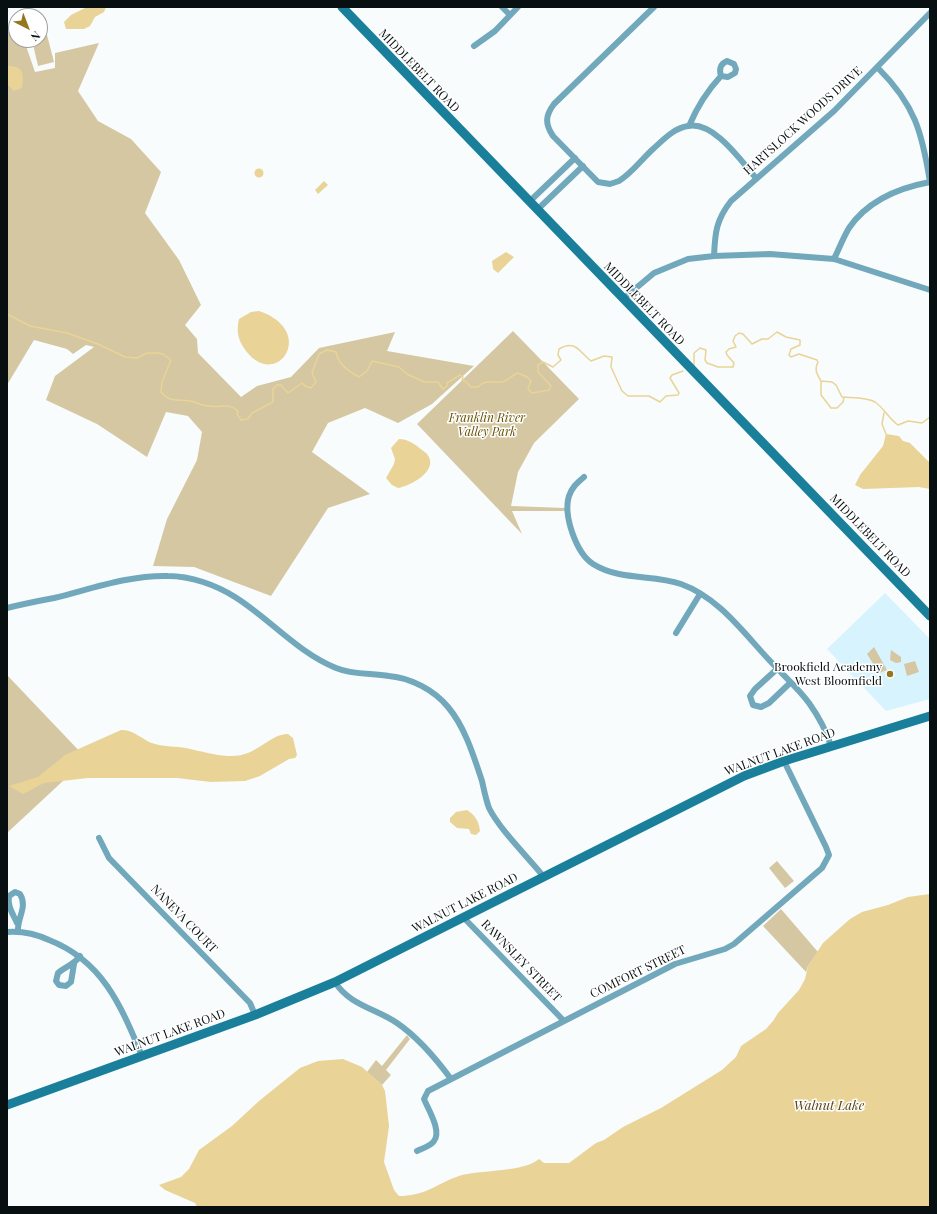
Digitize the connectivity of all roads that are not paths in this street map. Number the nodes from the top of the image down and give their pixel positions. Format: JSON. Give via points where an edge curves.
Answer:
{"nodes":[{"id":1,"x":342,"y":7,"type":"edge"},
{"id":2,"x":502,"y":7,"type":"edge"},
{"id":3,"x":518,"y":7,"type":"edge"},
{"id":4,"x":654,"y":7,"type":"edge"},
{"id":5,"x":930,"y":13,"type":"edge"},
{"id":6,"x":510,"y":15,"type":"junction"},
{"id":7,"x":474,"y":46,"type":"dead end"},
{"id":8,"x":878,"y":68,"type":"junction"},
{"id":9,"x":721,"y":76,"type":"dead end"},
{"id":10,"x":689,"y":126,"type":"junction"},
{"id":11,"x":579,"y":162,"type":"junction"},
{"id":12,"x":756,"y":178,"type":"junction"},
{"id":13,"x":930,"y":182,"type":"edge"},
{"id":14,"x":529,"y":202,"type":"junction"},
{"id":15,"x":537,"y":210,"type":"junction"},
{"id":16,"x":714,"y":256,"type":"junction"},
{"id":17,"x":834,"y":259,"type":"junction"},
{"id":18,"x":930,"y":290,"type":"edge"},
{"id":19,"x":623,"y":299,"type":"junction"},
{"id":20,"x":584,"y":477,"type":"dead end"},
{"id":21,"x":700,"y":594,"type":"junction"},
{"id":22,"x":7,"y":608,"type":"edge"},
{"id":23,"x":930,"y":616,"type":"edge"},
{"id":24,"x":676,"y":633,"type":"dead end"},
{"id":25,"x":777,"y":669,"type":"junction"},
{"id":26,"x":790,"y":683,"type":"junction"},
{"id":27,"x":930,"y":716,"type":"edge"},
{"id":28,"x":831,"y":746,"type":"junction"},
{"id":29,"x":784,"y":761,"type":"junction"},
{"id":30,"x":99,"y":838,"type":"dead end"},
{"id":31,"x":544,"y":877,"type":"junction"},
{"id":32,"x":463,"y":917,"type":"junction"},
{"id":33,"x":18,"y":923,"type":"dead end"},
{"id":34,"x":18,"y":931,"type":"junction"},
{"id":35,"x":7,"y":932,"type":"edge"},
{"id":36,"x":80,"y":956,"type":"junction"},
{"id":37,"x":74,"y":964,"type":"dead end"},
{"id":38,"x":335,"y":982,"type":"junction"},
{"id":39,"x":255,"y":1015,"type":"junction"},
{"id":40,"x":564,"y":1021,"type":"junction"},
{"id":41,"x":142,"y":1056,"type":"junction"},
{"id":42,"x":451,"y":1078,"type":"junction"},
{"id":43,"x":7,"y":1105,"type":"edge"},
{"id":44,"x":417,"y":1151,"type":"dead end"}],
"edges":[{"from":1,"to":14,"type":"street","name":"MIDDLEBELT ROAD"},
{"from":2,"to":6,"type":"street"},
{"from":3,"to":6,"type":"street"},
{"from":4,"to":11,"type":"street","via":[[548,112],[548,128]]},
{"from":5,"to":8,"type":"street","name":"HARTSLOCK WOODS DRIVE"},
{"from":6,"to":7,"type":"street","via":[[495,31]]},
{"from":8,"to":12,"type":"street","name":"HARTSLOCK WOODS DRIVE"},
{"from":8,"to":13,"type":"street","via":[[906,102],[918,125]]},
{"from":9,"to":10,"type":"street","via":[[708,90]]},
{"from":10,"to":11,"type":"street","via":[[670,134],[619,181],[610,184],[598,182]]},
{"from":10,"to":12,"type":"street","via":[[711,131]]},
{"from":11,"to":14,"type":"street"},
{"from":11,"to":15,"type":"street"},
{"from":12,"to":16,"type":"street","name":"HARTSLOCK WOODS DRIVE","via":[[721,213]]},
{"from":13,"to":17,"type":"street","via":[[901,188],[875,202],[848,229]]},
{"from":14,"to":15,"type":"street","name":"MIDDLEBELT ROAD"},
{"from":15,"to":19,"type":"street","name":"MIDDLEBELT ROAD"},
{"from":16,"to":17,"type":"street","via":[[770,254]]},
{"from":16,"to":19,"type":"street","via":[[688,259],[664,268],[644,280]]},
{"from":17,"to":18,"type":"street"},
{"from":19,"to":23,"type":"street","name":"MIDDLEBELT ROAD"},
{"from":20,"to":21,"type":"street","via":[[574,485],[567,507],[571,529],[578,546],[592,564],[625,576],[681,584]]},
{"from":21,"to":24,"type":"street"},
{"from":21,"to":25,"type":"street","via":[[735,622]]},
{"from":22,"to":31,"type":"street","via":[[139,578],[183,578],[215,587],[234,596],[320,660],[346,672],[391,676],[423,686],[441,699],[456,717],[472,752],[489,807],[499,824]]},
{"from":25,"to":26,"type":"street"},
{"from":25,"to":26,"type":"street","via":[[750,696],[753,705],[761,707],[769,703]]},
{"from":26,"to":28,"type":"street","via":[[808,702],[824,726]]},
{"from":27,"to":28,"type":"street","name":"WALNUT LAKE ROAD"},
{"from":28,"to":29,"type":"street","name":"WALNUT LAKE ROAD"},
{"from":29,"to":31,"type":"street","name":"WALNUT LAKE ROAD","via":[[701,796]]},
{"from":29,"to":40,"type":"street","name":"COMFORT STREET","via":[[829,855],[822,868],[726,949],[675,964]]},
{"from":30,"to":39,"type":"street","name":"NANEVA COURT","via":[[108,858],[250,1004]]},
{"from":31,"to":32,"type":"street","name":"WALNUT LAKE ROAD"},
{"from":32,"to":38,"type":"street","name":"WALNUT LAKE ROAD"},
{"from":32,"to":40,"type":"street","name":"RAWNSLEY STREET"},
{"from":33,"to":34,"type":"street"},
{"from":34,"to":35,"type":"street"},
{"from":34,"to":36,"type":"street","via":[[43,937]]},
{"from":36,"to":37,"type":"street"},
{"from":36,"to":41,"type":"street","via":[[108,985]]},
{"from":38,"to":39,"type":"street","name":"WALNUT LAKE ROAD"},
{"from":38,"to":42,"type":"street","via":[[350,998],[399,1024]]},
{"from":39,"to":41,"type":"street","name":"WALNUT LAKE ROAD"},
{"from":40,"to":42,"type":"street","name":"COMFORT STREET"},
{"from":41,"to":43,"type":"street","name":"WALNUT LAKE ROAD"},
{"from":42,"to":44,"type":"street","name":"COMFORT STREET","via":[[425,1094],[424,1098],[437,1137],[434,1142]]}]}
